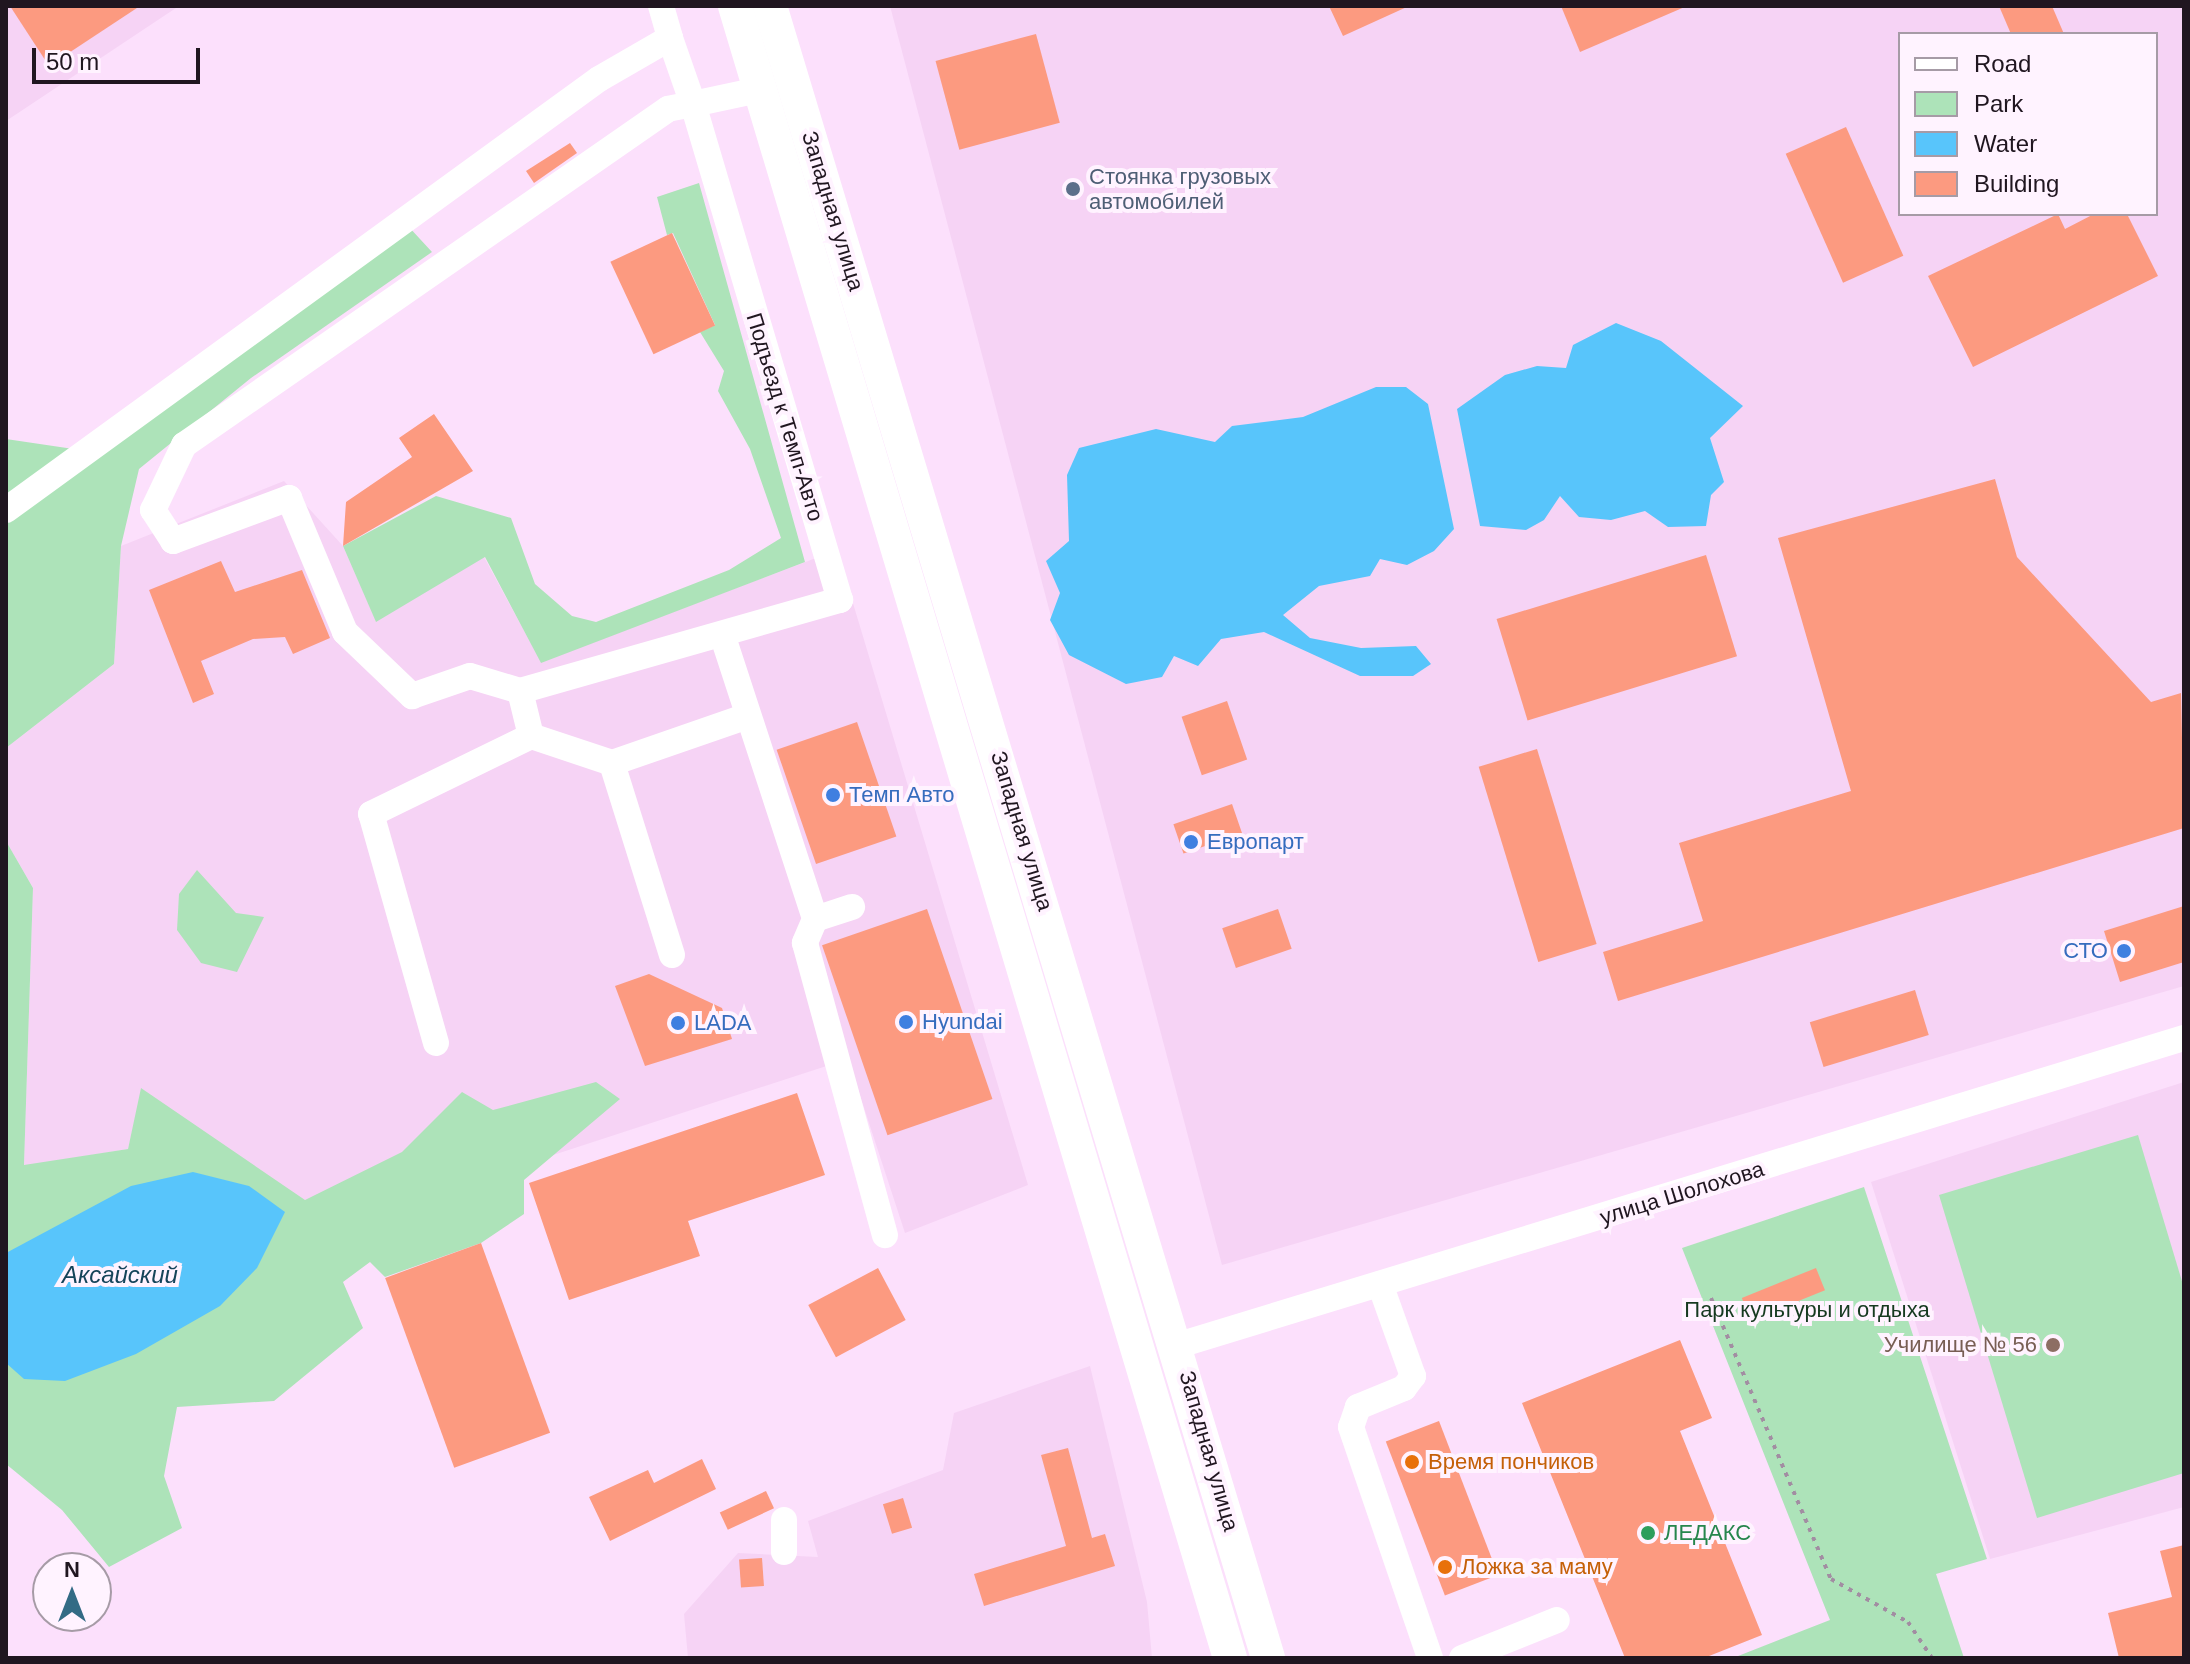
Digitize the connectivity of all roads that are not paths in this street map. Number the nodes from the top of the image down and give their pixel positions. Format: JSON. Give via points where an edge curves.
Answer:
{"nodes":[{"id":1,"x":661,"y":6,"type":"edge"},
{"id":2,"x":735,"y":6,"type":"edge"},
{"id":3,"x":770,"y":6,"type":"edge"},
{"id":4,"x":670,"y":38,"type":"junction"},
{"id":5,"x":759,"y":90,"type":"junction"},
{"id":6,"x":693,"y":104,"type":"junction"},
{"id":7,"x":6,"y":510,"type":"edge"},
{"id":8,"x":722,"y":634,"type":"junction"},
{"id":9,"x":520,"y":691,"type":"junction"},
{"id":10,"x":748,"y":716,"type":"junction"},
{"id":11,"x":531,"y":736,"type":"junction"},
{"id":12,"x":612,"y":763,"type":"junction"},
{"id":13,"x":852,"y":907,"type":"dead end"},
{"id":14,"x":815,"y":919,"type":"junction"},
{"id":15,"x":672,"y":955,"type":"dead end"},
{"id":16,"x":2184,"y":1038,"type":"edge"},
{"id":17,"x":436,"y":1043,"type":"dead end"},
{"id":18,"x":885,"y":1235,"type":"dead end"},
{"id":19,"x":1380,"y":1284,"type":"junction"},
{"id":20,"x":1179,"y":1345,"type":"junction"},
{"id":21,"x":784,"y":1520,"type":"dead end"},
{"id":22,"x":784,"y":1552,"type":"dead end"},
{"id":23,"x":1557,"y":1620,"type":"dead end"},
{"id":24,"x":1230,"y":1658,"type":"edge"},
{"id":25,"x":1268,"y":1658,"type":"edge"},
{"id":26,"x":1430,"y":1658,"type":"edge"},
{"id":27,"x":1462,"y":1658,"type":"edge"}],
"edges":[{"from":1,"to":4,"type":"street"},
{"from":2,"to":5,"type":"main road","name":"Западная улица"},
{"from":3,"to":20,"type":"main road","name":"Западная улица"},
{"from":4,"to":6,"type":"street"},
{"from":4,"to":7,"type":"street","via":[[599,79]]},
{"from":5,"to":6,"type":"street"},
{"from":5,"to":24,"type":"main road","name":"Западная улица"},
{"from":6,"to":8,"type":"street","name":"Подъезд к Темп-Авто","via":[[840,600]]},
{"from":6,"to":9,"type":"street","via":[[668,109],[184,445],[153,510],[173,541],[289,498],[345,632],[412,696],[470,676]]},
{"from":8,"to":9,"type":"street","name":"Подъезд к Темп-Авто"},
{"from":8,"to":10,"type":"street"},
{"from":9,"to":11,"type":"street"},
{"from":10,"to":12,"type":"street"},
{"from":10,"to":14,"type":"street"},
{"from":11,"to":12,"type":"street"},
{"from":11,"to":17,"type":"street","via":[[371,814]]},
{"from":12,"to":15,"type":"street"},
{"from":13,"to":14,"type":"street"},
{"from":14,"to":18,"type":"street","via":[[805,943]]},
{"from":16,"to":19,"type":"street","name":"улица Шолохова"},
{"from":19,"to":20,"type":"street","name":"улица Шолохова"},
{"from":19,"to":26,"type":"street","via":[[1413,1376],[1404,1388],[1358,1407],[1351,1427]]},
{"from":20,"to":25,"type":"main road","name":"Западная улица"},
{"from":21,"to":22,"type":"street"},
{"from":23,"to":27,"type":"street"}]}
